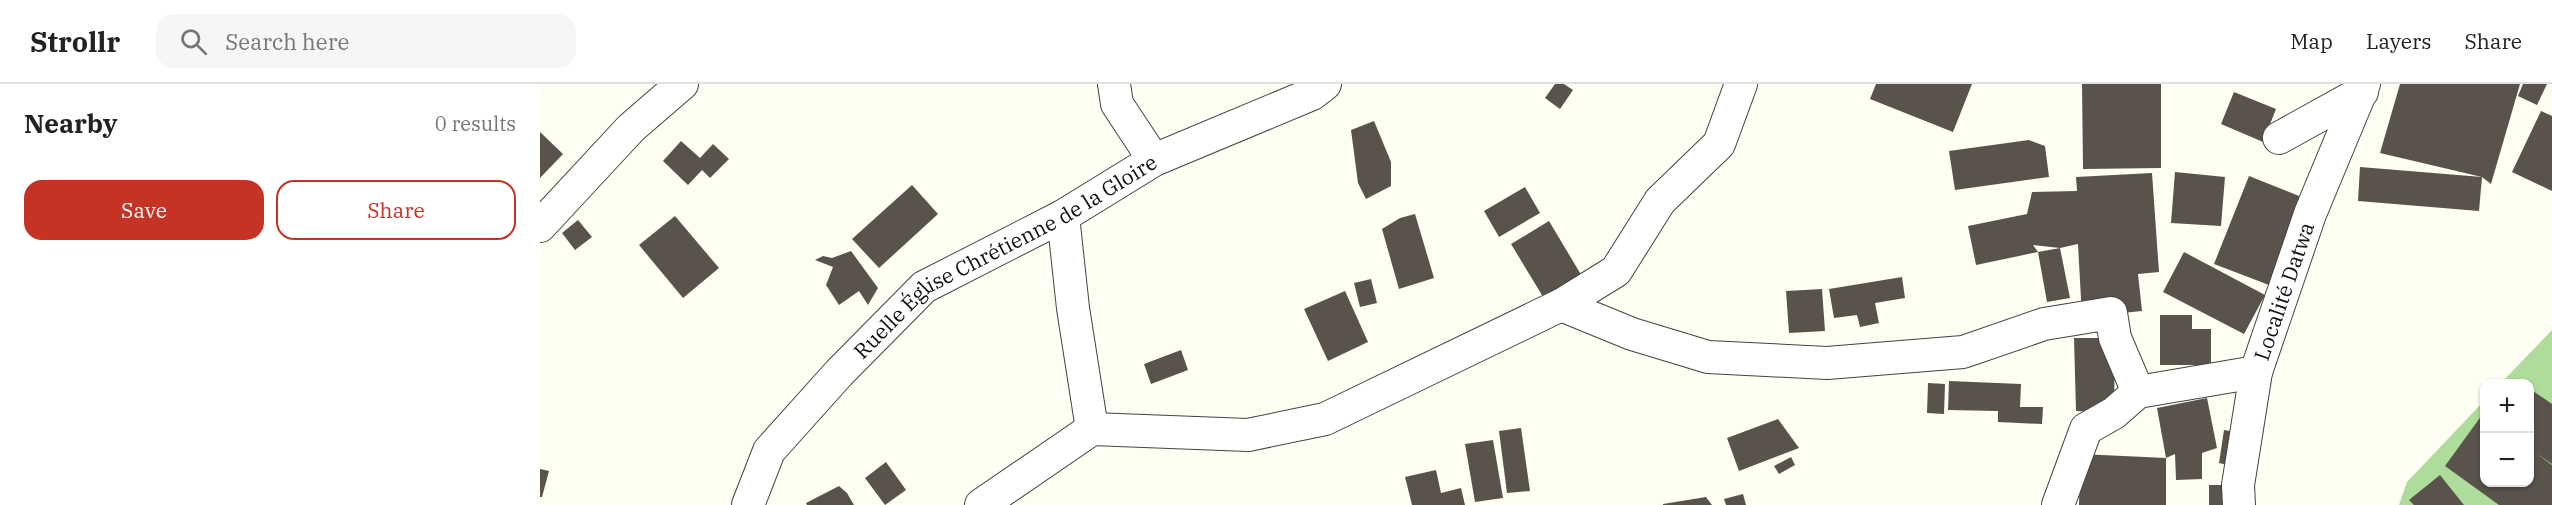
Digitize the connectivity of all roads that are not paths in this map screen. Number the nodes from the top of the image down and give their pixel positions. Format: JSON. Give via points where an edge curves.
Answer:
{"nodes":[{"id":1,"x":682,"y":84,"type":"edge"},
{"id":2,"x":1114,"y":84,"type":"edge"},
{"id":3,"x":1324,"y":84,"type":"edge"},
{"id":4,"x":1741,"y":84,"type":"edge"},
{"id":5,"x":2356,"y":87,"type":"edge"},
{"id":6,"x":2279,"y":138,"type":"dead end"},
{"id":7,"x":1154,"y":160,"type":"junction"},
{"id":8,"x":1063,"y":216,"type":"junction"},
{"id":9,"x":540,"y":226,"type":"edge"},
{"id":10,"x":1561,"y":305,"type":"junction"},
{"id":11,"x":2256,"y":372,"type":"junction"},
{"id":12,"x":2138,"y":392,"type":"junction"},
{"id":13,"x":1092,"y":429,"type":"junction"},
{"id":14,"x":748,"y":505,"type":"edge"},
{"id":15,"x":981,"y":505,"type":"edge"},
{"id":16,"x":2058,"y":505,"type":"edge"},
{"id":17,"x":2239,"y":505,"type":"edge"}],
"edges":[{"from":1,"to":9,"type":"street","via":[[631,128]]},
{"from":2,"to":7,"type":"street","via":[[1117,104]]},
{"from":3,"to":7,"type":"street","name":"Ruelle Église Chrétienne de la Gloire","via":[[1312,94]]},
{"from":4,"to":10,"type":"street","via":[[1719,144],[1660,201],[1616,271]]},
{"from":5,"to":6,"type":"street"},
{"from":5,"to":11,"type":"street","name":"Localité Datwa"},
{"from":7,"to":8,"type":"street","name":"Ruelle Église Chrétienne de la Gloire"},
{"from":8,"to":13,"type":"street"},
{"from":8,"to":14,"type":"street","name":"Ruelle Église Chrétienne de la Gloire","via":[[924,287],[769,451]]},
{"from":10,"to":12,"type":"street","via":[[1632,334],[1708,357],[1827,363],[1963,352],[2044,324],[2111,313],[2115,338]]},
{"from":10,"to":13,"type":"street","via":[[1325,419],[1248,435]]},
{"from":11,"to":12,"type":"street"},
{"from":11,"to":17,"type":"street","name":"Localité Datwa","via":[[2238,484]]},
{"from":12,"to":16,"type":"street","via":[[2114,413],[2086,429]]},
{"from":13,"to":15,"type":"street"}]}
